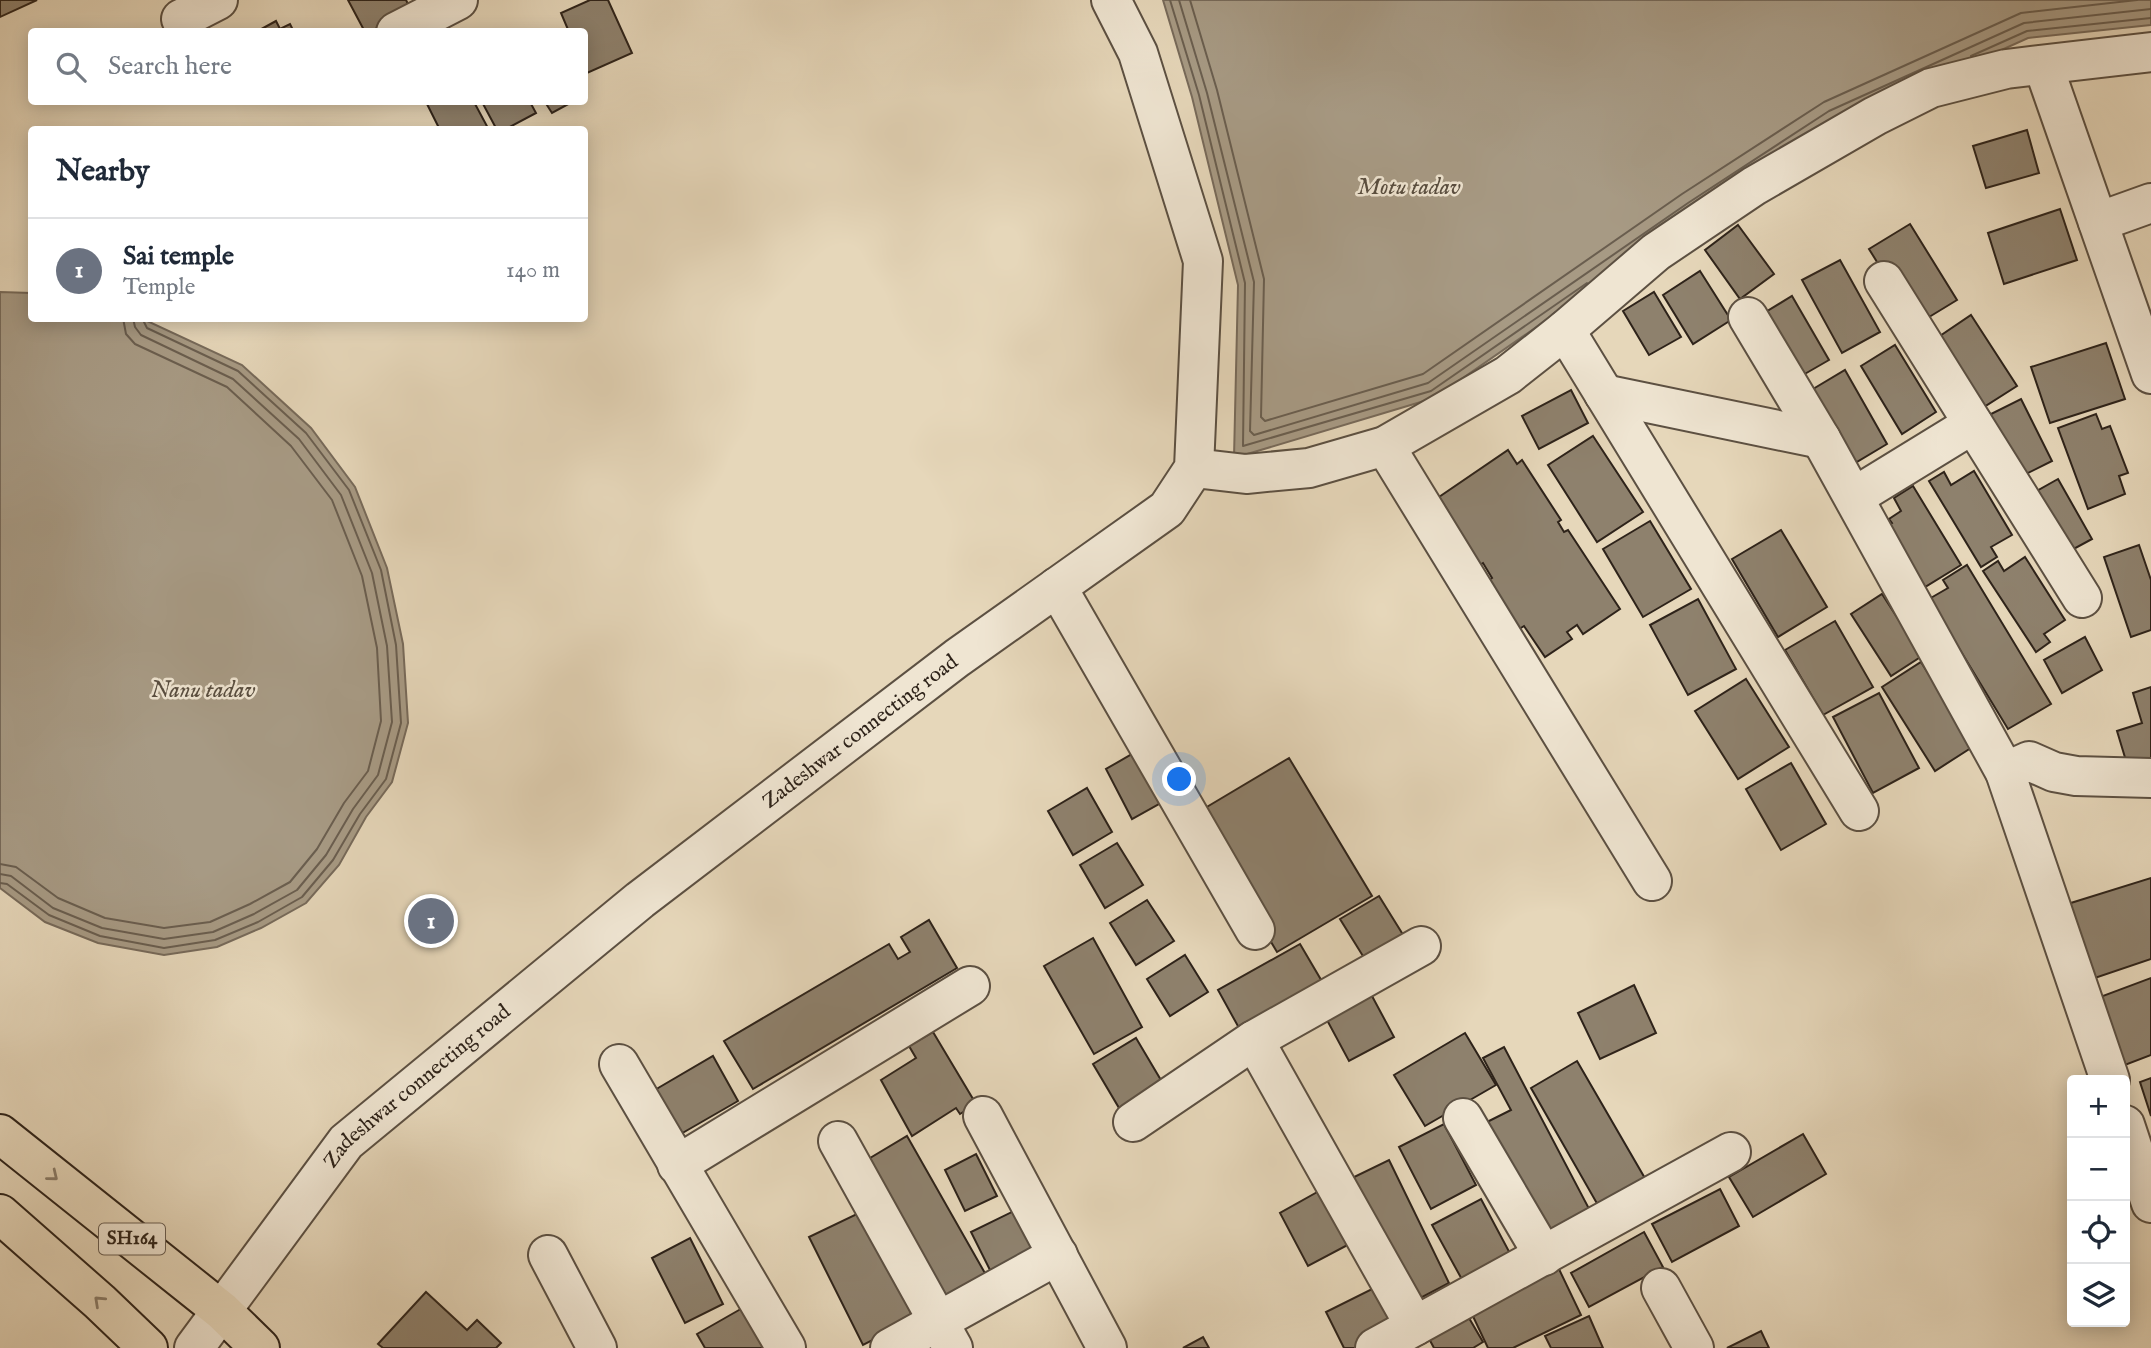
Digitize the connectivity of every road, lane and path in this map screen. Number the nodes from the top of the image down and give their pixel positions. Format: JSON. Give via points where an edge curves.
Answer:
{"nodes":[{"id":1,"x":218,"y":0,"type":"edge"},
{"id":2,"x":458,"y":0,"type":"edge"},
{"id":3,"x":1111,"y":0,"type":"edge"},
{"id":4,"x":181,"y":19,"type":"dead end"},
{"id":5,"x":404,"y":28,"type":"edge"},
{"id":6,"x":2151,"y":52,"type":"edge"},
{"id":7,"x":2043,"y":65,"type":"junction"},
{"id":8,"x":2151,"y":203,"type":"edge"},
{"id":9,"x":2098,"y":222,"type":"junction"},
{"id":10,"x":1884,"y":281,"type":"dead end"},
{"id":11,"x":1748,"y":317,"type":"dead end"},
{"id":12,"x":1565,"y":330,"type":"junction"},
{"id":13,"x":2151,"y":374,"type":"edge"},
{"id":14,"x":1604,"y":394,"type":"junction"},
{"id":15,"x":1973,"y":424,"type":"junction"},
{"id":16,"x":1821,"y":439,"type":"junction"},
{"id":17,"x":1385,"y":446,"type":"junction"},
{"id":18,"x":1194,"y":468,"type":"junction"},
{"id":19,"x":1854,"y":497,"type":"junction"},
{"id":20,"x":1057,"y":587,"type":"junction"},
{"id":21,"x":2082,"y":598,"type":"dead end"},
{"id":22,"x":2006,"y":772,"type":"junction"},
{"id":23,"x":2151,"y":778,"type":"edge"},
{"id":24,"x":1859,"y":811,"type":"dead end"},
{"id":25,"x":1652,"y":881,"type":"dead end"},
{"id":26,"x":1255,"y":930,"type":"dead end"},
{"id":27,"x":1422,"y":946,"type":"dead end"},
{"id":28,"x":971,"y":986,"type":"dead end"},
{"id":29,"x":1254,"y":1040,"type":"junction"},
{"id":30,"x":620,"y":1064,"type":"dead end"},
{"id":31,"x":2108,"y":1075,"type":"edge"},
{"id":32,"x":983,"y":1116,"type":"dead end"},
{"id":33,"x":1463,"y":1118,"type":"dead end"},
{"id":34,"x":1133,"y":1122,"type":"dead end"},
{"id":35,"x":0,"y":1134,"type":"edge"},
{"id":36,"x":2129,"y":1138,"type":"edge"},
{"id":37,"x":838,"y":1141,"type":"dead end"},
{"id":38,"x":1731,"y":1152,"type":"dead end"},
{"id":39,"x":677,"y":1165,"type":"junction"},
{"id":40,"x":2151,"y":1203,"type":"edge"},
{"id":41,"x":0,"y":1214,"type":"edge"},
{"id":42,"x":548,"y":1255,"type":"dead end"},
{"id":43,"x":1058,"y":1255,"type":"junction"},
{"id":44,"x":1544,"y":1255,"type":"junction"},
{"id":45,"x":1661,"y":1288,"type":"dead end"},
{"id":46,"x":222,"y":1311,"type":"junction"},
{"id":47,"x":1415,"y":1326,"type":"junction"},
{"id":48,"x":945,"y":1334,"type":"edge"},
{"id":49,"x":139,"y":1346,"type":"edge"},
{"id":50,"x":194,"y":1348,"type":"edge"},
{"id":51,"x":260,"y":1348,"type":"edge"},
{"id":52,"x":597,"y":1348,"type":"edge"},
{"id":53,"x":786,"y":1348,"type":"edge"},
{"id":54,"x":890,"y":1348,"type":"edge"},
{"id":55,"x":1107,"y":1348,"type":"edge"},
{"id":56,"x":1375,"y":1348,"type":"edge"},
{"id":57,"x":1694,"y":1348,"type":"edge"}],
"edges":[{"from":1,"to":4,"type":"street"},
{"from":2,"to":5,"type":"street"},
{"from":3,"to":18,"type":"street","via":[[1138,52],[1203,261]]},
{"from":6,"to":7,"type":"street"},
{"from":7,"to":9,"type":"street"},
{"from":7,"to":12,"type":"street","via":[[2006,69],[1931,88],[1875,116],[1754,186],[1656,252]]},
{"from":8,"to":9,"type":"street"},
{"from":9,"to":13,"type":"street"},
{"from":10,"to":15,"type":"street"},
{"from":11,"to":16,"type":"street"},
{"from":12,"to":14,"type":"street"},
{"from":12,"to":17,"type":"street","via":[[1508,375]]},
{"from":14,"to":16,"type":"street"},
{"from":14,"to":24,"type":"street"},
{"from":15,"to":19,"type":"street"},
{"from":15,"to":21,"type":"street"},
{"from":16,"to":19,"type":"street"},
{"from":17,"to":18,"type":"street","via":[[1309,468],[1246,474]]},
{"from":17,"to":25,"type":"street"},
{"from":18,"to":20,"type":"street","name":"Zadeshwar connecting road","via":[[1167,509]]},
{"from":19,"to":22,"type":"street"},
{"from":20,"to":26,"type":"street"},
{"from":20,"to":46,"type":"street","name":"Zadeshwar connecting road","via":[[640,900],[346,1142]]},
{"from":22,"to":23,"type":"street","via":[[2028,761],[2076,776]]},
{"from":22,"to":31,"type":"street"},
{"from":27,"to":29,"type":"street"},
{"from":28,"to":39,"type":"street"},
{"from":29,"to":34,"type":"street"},
{"from":29,"to":47,"type":"street"},
{"from":30,"to":39,"type":"street"},
{"from":32,"to":43,"type":"street"},
{"from":33,"to":44,"type":"street"},
{"from":35,"to":46,"type":"main road","number":"SH164","one_way":true},
{"from":36,"to":40,"type":"street"},
{"from":37,"to":48,"type":"street"},
{"from":38,"to":44,"type":"street"},
{"from":39,"to":53,"type":"street"},
{"from":49,"to":41,"type":"main road","one_way":true},
{"from":42,"to":52,"type":"street"},
{"from":43,"to":48,"type":"street"},
{"from":43,"to":55,"type":"street"},
{"from":44,"to":47,"type":"street"},
{"from":45,"to":57,"type":"street"},
{"from":46,"to":50,"type":"street","name":"Zadeshwar connecting road"},
{"from":46,"to":51,"type":"main road","number":"SH164"},
{"from":47,"to":56,"type":"street"},
{"from":48,"to":54,"type":"street"}]}
